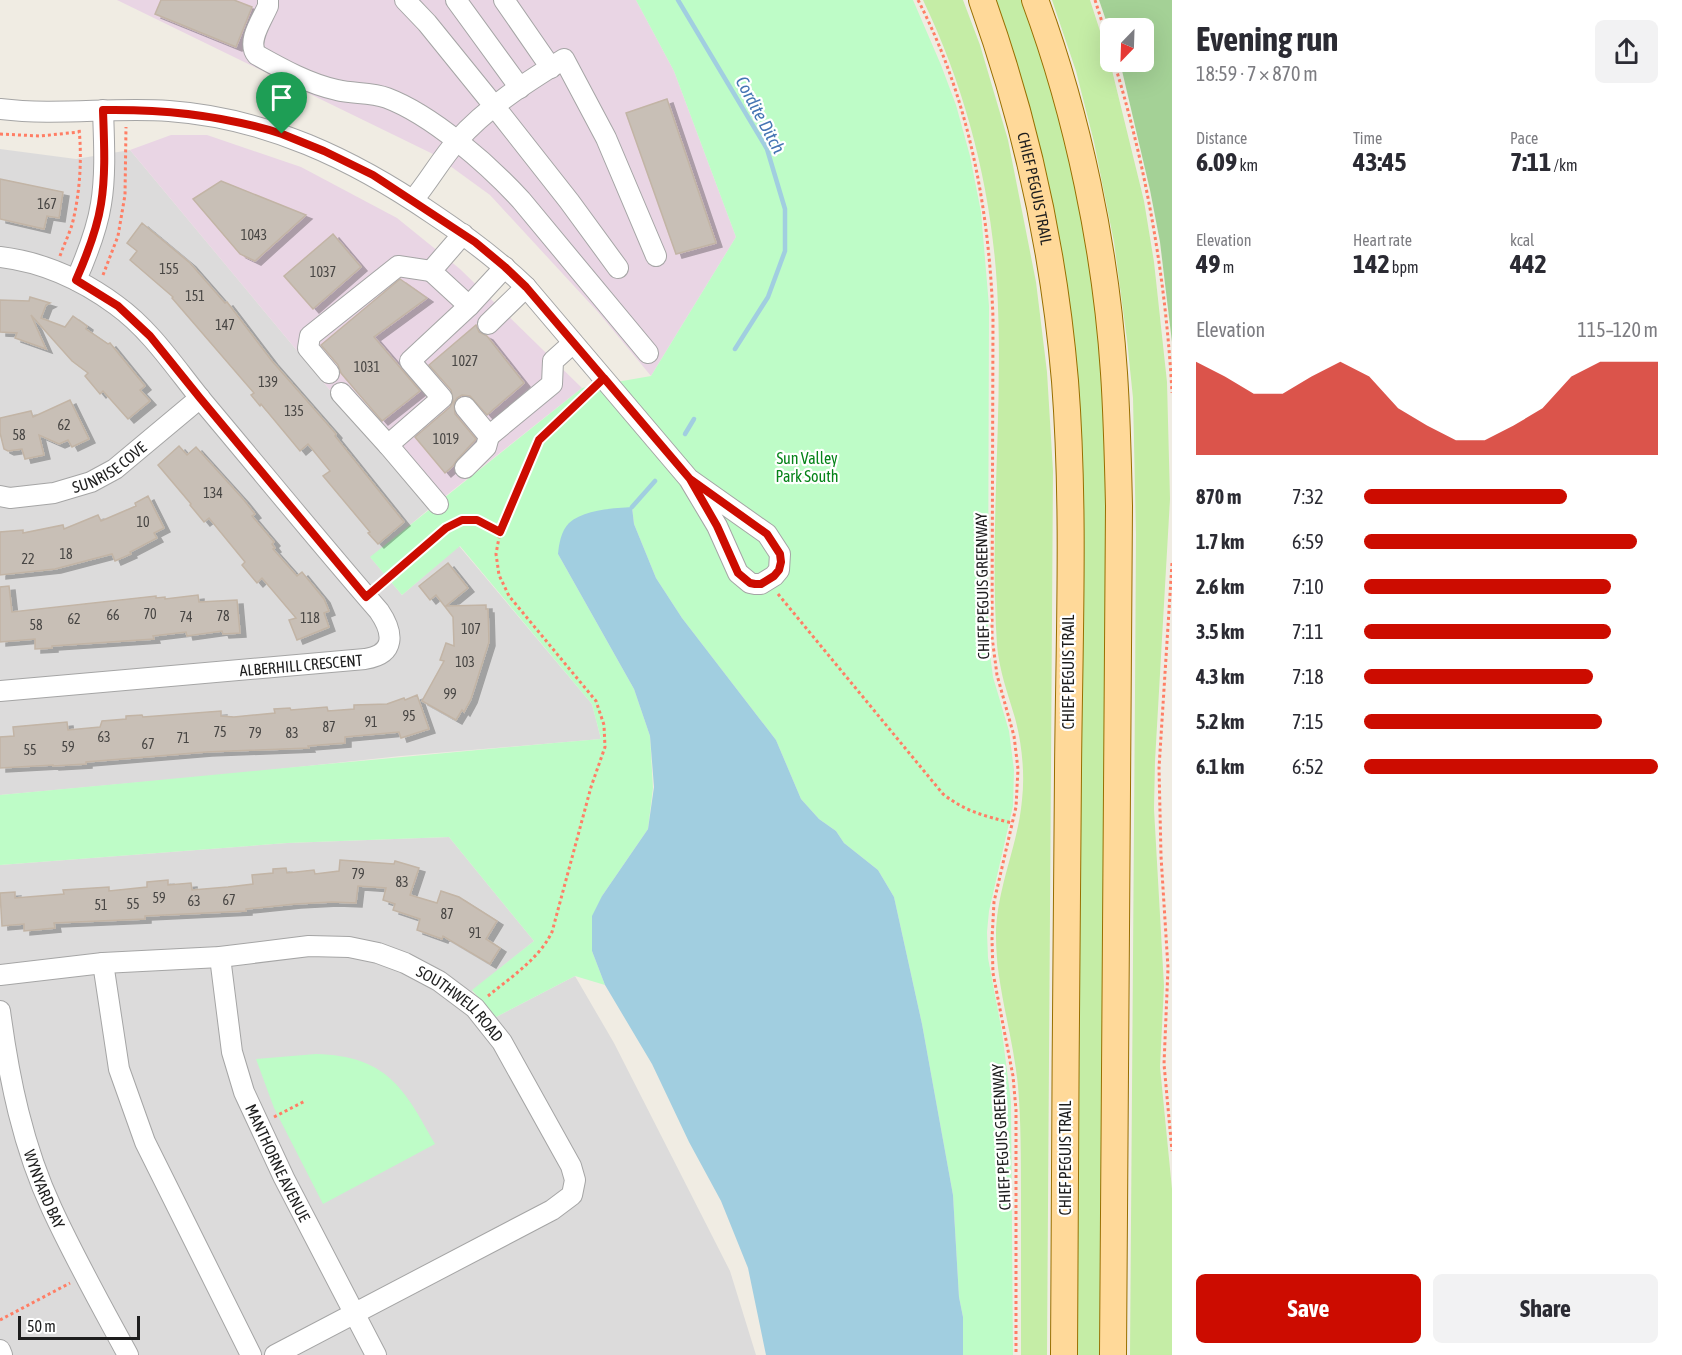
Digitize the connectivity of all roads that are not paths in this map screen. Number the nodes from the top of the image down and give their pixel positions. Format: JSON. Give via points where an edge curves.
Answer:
{"nodes":[{"id":1,"x":268,"y":0,"type":"edge"},
{"id":2,"x":405,"y":0,"type":"edge"},
{"id":3,"x":456,"y":0,"type":"edge"},
{"id":4,"x":504,"y":0,"type":"edge"},
{"id":5,"x":982,"y":0,"type":"edge"},
{"id":6,"x":1035,"y":0,"type":"edge"},
{"id":7,"x":550,"y":68,"type":"junction"},
{"id":8,"x":520,"y":88,"type":"junction"},
{"id":9,"x":495,"y":107,"type":"junction"},
{"id":10,"x":0,"y":109,"type":"edge"},
{"id":11,"x":103,"y":110,"type":"junction"},
{"id":12,"x":457,"y":141,"type":"junction"},
{"id":13,"x":413,"y":200,"type":"junction"},
{"id":14,"x":463,"y":234,"type":"junction"},
{"id":15,"x":656,"y":256,"type":"dead end"},
{"id":16,"x":0,"y":257,"type":"edge"},
{"id":17,"x":505,"y":267,"type":"junction"},
{"id":18,"x":618,"y":268,"type":"dead end"},
{"id":19,"x":431,"y":271,"type":"junction"},
{"id":20,"x":76,"y":280,"type":"junction"},
{"id":21,"x":526,"y":287,"type":"junction"},
{"id":22,"x":469,"y":306,"type":"junction"},
{"id":23,"x":488,"y":324,"type":"dead end"},
{"id":24,"x":573,"y":343,"type":"junction"},
{"id":25,"x":648,"y":353,"type":"dead end"},
{"id":26,"x":329,"y":374,"type":"dead end"},
{"id":27,"x":341,"y":393,"type":"dead end"},
{"id":28,"x":200,"y":398,"type":"junction"},
{"id":29,"x":465,"y":407,"type":"dead end"},
{"id":30,"x":489,"y":436,"type":"junction"},
{"id":31,"x":387,"y":445,"type":"junction"},
{"id":32,"x":465,"y":468,"type":"dead end"},
{"id":33,"x":690,"y":479,"type":"junction"},
{"id":34,"x":0,"y":496,"type":"edge"},
{"id":35,"x":438,"y":504,"type":"dead end"},
{"id":36,"x":0,"y":691,"type":"edge"},
{"id":37,"x":219,"y":957,"type":"junction"},
{"id":38,"x":103,"y":963,"type":"junction"},
{"id":39,"x":0,"y":975,"type":"edge"},
{"id":40,"x":0,"y":1011,"type":"edge"},
{"id":41,"x":355,"y":1314,"type":"junction"},
{"id":42,"x":0,"y":1350,"type":"edge"},
{"id":43,"x":3,"y":1355,"type":"edge"},
{"id":44,"x":128,"y":1355,"type":"edge"},
{"id":45,"x":251,"y":1355,"type":"edge"},
{"id":46,"x":275,"y":1355,"type":"edge"},
{"id":47,"x":376,"y":1355,"type":"edge"},
{"id":48,"x":1064,"y":1355,"type":"edge"},
{"id":49,"x":1113,"y":1355,"type":"edge"}],
"edges":[{"from":1,"to":12,"type":"street","via":[[252,44],[257,55],[335,90],[386,98]]},
{"from":2,"to":9,"type":"street"},
{"from":3,"to":8,"type":"street"},
{"from":4,"to":7,"type":"street"},
{"from":5,"to":48,"type":"main road","name":"CHIEF PEGUIS TRAIL","via":[[1016,105],[1040,203],[1055,290],[1067,420]]},
{"from":6,"to":49,"type":"main road","via":[[1064,91],[1085,178],[1098,244],[1114,372],[1119,527]]},
{"from":7,"to":8,"type":"street"},
{"from":7,"to":15,"type":"street","via":[[564,59],[606,138]]},
{"from":8,"to":9,"type":"street"},
{"from":9,"to":12,"type":"street"},
{"from":9,"to":18,"type":"street"},
{"from":10,"to":11,"type":"street"},
{"from":11,"to":13,"type":"street","via":[[192,113],[264,128],[324,151]]},
{"from":11,"to":20,"type":"street","via":[[101,203]]},
{"from":12,"to":13,"type":"street"},
{"from":12,"to":25,"type":"street","via":[[521,200]]},
{"from":13,"to":14,"type":"street"},
{"from":14,"to":17,"type":"street"},
{"from":14,"to":19,"type":"street"},
{"from":16,"to":20,"type":"street","name":"ALBERHILL CRESCENT","via":[[35,264]]},
{"from":17,"to":21,"type":"street"},
{"from":17,"to":22,"type":"street"},
{"from":19,"to":22,"type":"street"},
{"from":19,"to":26,"type":"street","via":[[398,266],[310,336],[308,348]]},
{"from":20,"to":28,"type":"street","name":"ALBERHILL CRESCENT","via":[[118,306],[150,336]]},
{"from":21,"to":23,"type":"street"},
{"from":21,"to":24,"type":"street"},
{"from":22,"to":31,"type":"street","via":[[410,361],[442,398]]},
{"from":24,"to":30,"type":"street","via":[[553,361],[552,384]]},
{"from":24,"to":33,"type":"street"},
{"from":27,"to":31,"type":"street"},
{"from":28,"to":34,"type":"street","name":"SUNRISE COVE","via":[[115,469],[91,482],[54,493]]},
{"from":28,"to":36,"type":"street","name":"ALBERHILL CRESCENT","via":[[387,623],[390,635],[384,653],[375,657]]},
{"from":29,"to":30,"type":"street"},
{"from":30,"to":32,"type":"street","via":[[486,447]]},
{"from":31,"to":35,"type":"street"},
{"from":33,"to":33,"type":"street","via":[[738,573],[750,583],[767,581],[779,570],[777,546],[767,534]]},
{"from":37,"to":38,"type":"street","name":"SOUTHWELL ROAD"},
{"from":37,"to":41,"type":"street","name":"MANTHORNE AVENUE","via":[[232,1052],[244,1092]]},
{"from":37,"to":41,"type":"street","name":"SOUTHWELL ROAD","via":[[309,946],[359,949],[405,963],[439,981],[475,1008],[502,1042],[571,1166],[575,1180],[572,1195],[563,1204]]},
{"from":38,"to":39,"type":"street","name":"SOUTHWELL ROAD"},
{"from":38,"to":45,"type":"street","via":[[119,1069],[145,1142]]},
{"from":40,"to":44,"type":"street","name":"WYNYARD BAY","via":[[7,1064],[27,1142],[51,1208]]},
{"from":41,"to":46,"type":"street"},
{"from":41,"to":47,"type":"street","name":"MANTHORNE AVENUE"},
{"from":42,"to":43,"type":"street"}]}
